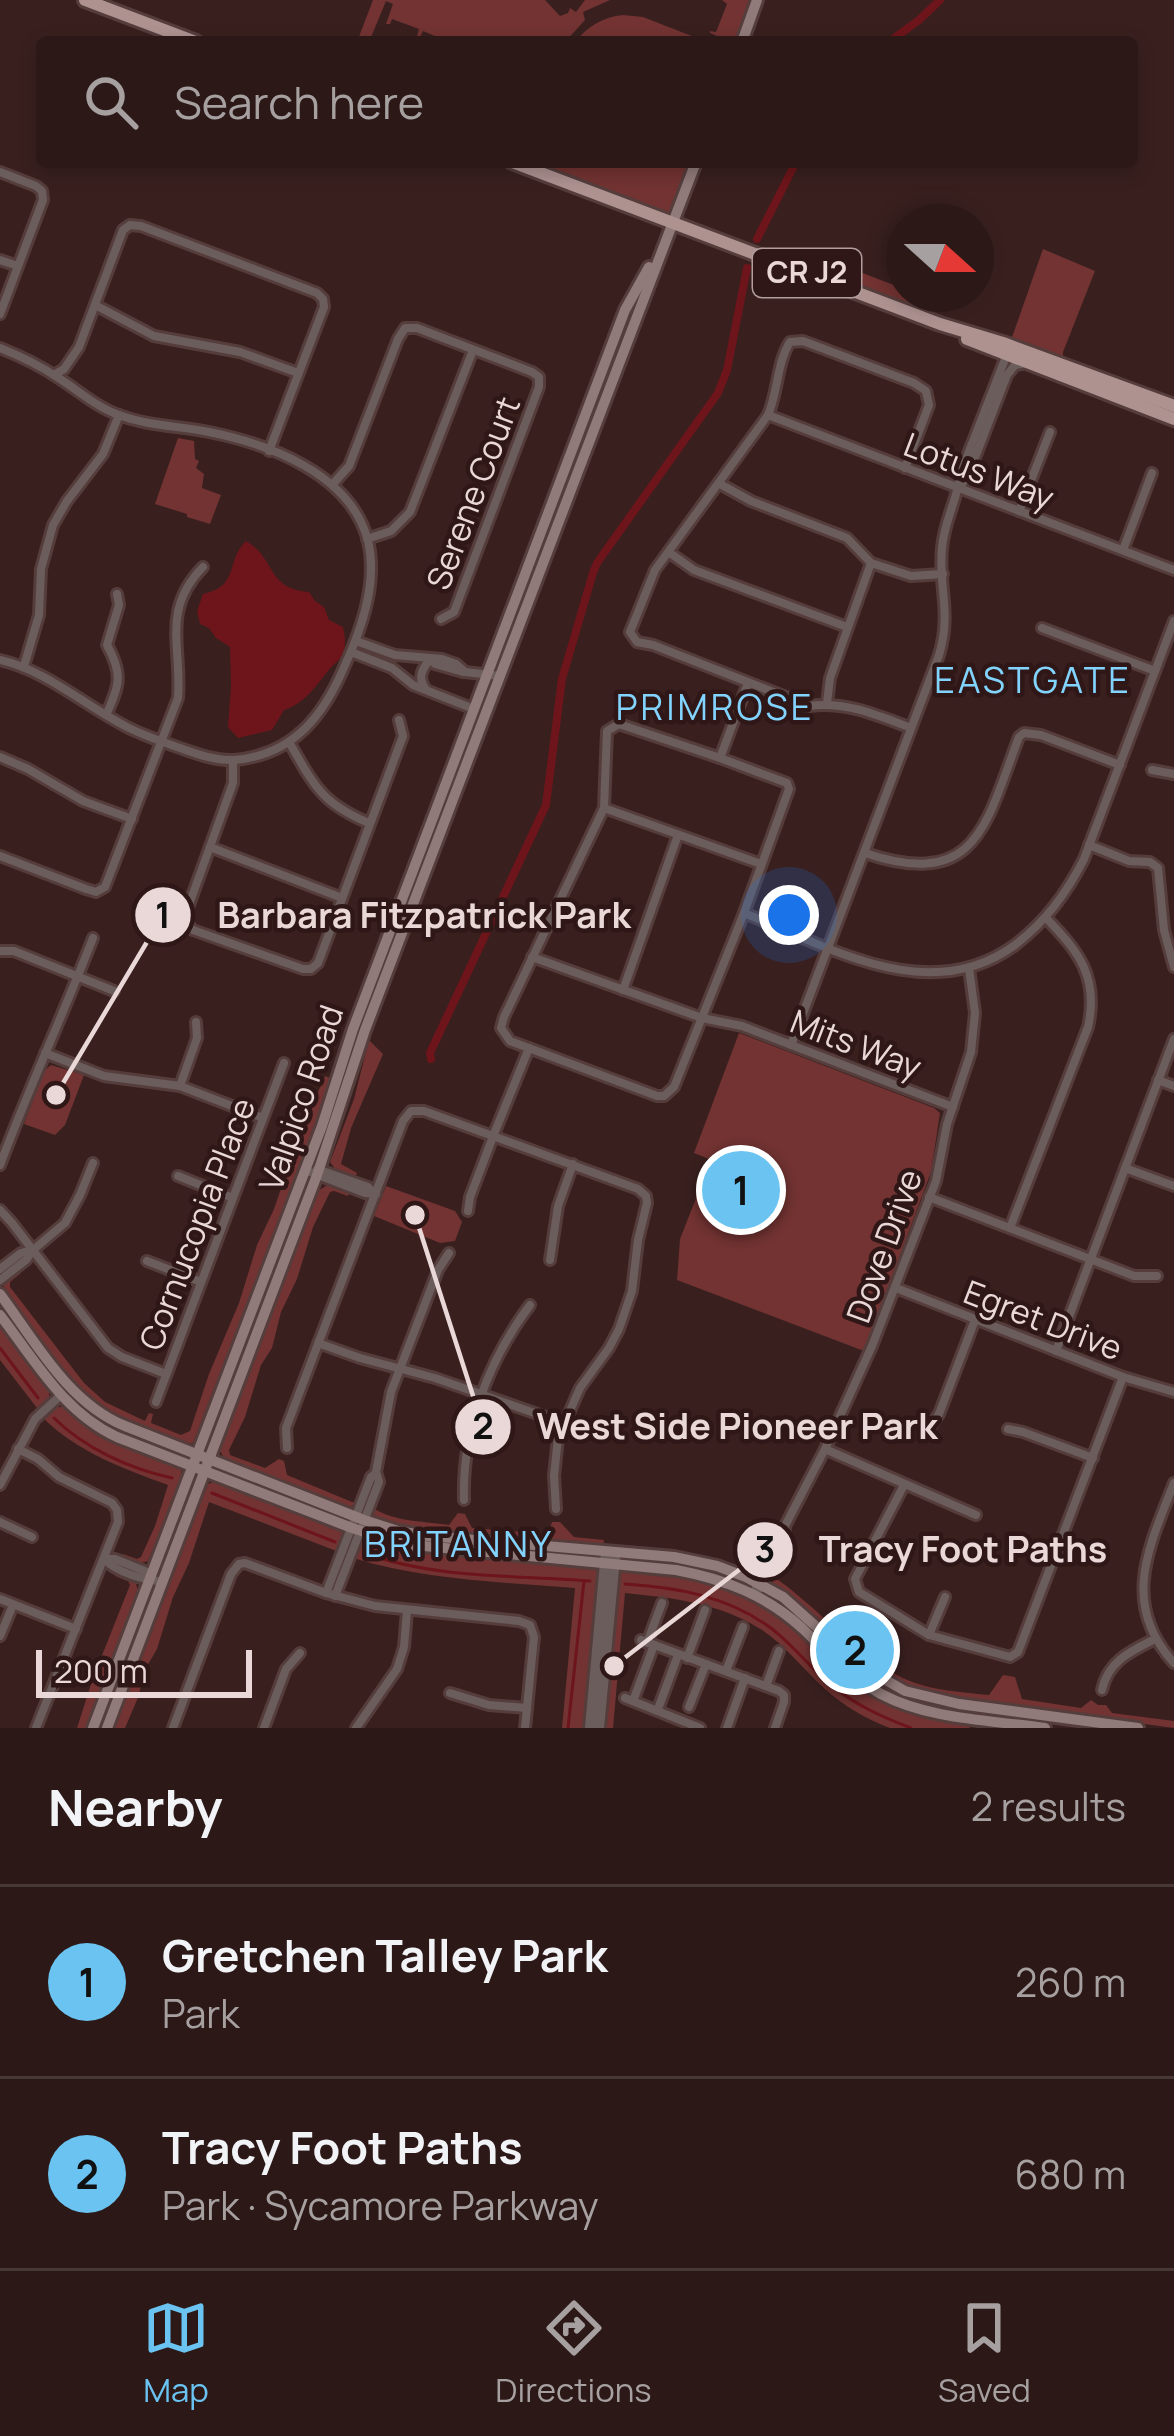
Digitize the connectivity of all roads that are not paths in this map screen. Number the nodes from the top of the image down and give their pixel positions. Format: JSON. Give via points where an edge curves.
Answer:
{"nodes":[{"id":1,"x":85,"y":0,"type":"edge"},
{"id":2,"x":758,"y":0,"type":"edge"},
{"id":3,"x":180,"y":36,"type":"edge"},
{"id":4,"x":744,"y":36,"type":"edge"},
{"id":5,"x":528,"y":168,"type":"edge"},
{"id":6,"x":694,"y":168,"type":"edge"},
{"id":7,"x":0,"y":172,"type":"edge"},
{"id":8,"x":673,"y":223,"type":"junction"},
{"id":9,"x":0,"y":260,"type":"edge"},
{"id":10,"x":18,"y":266,"type":"junction"},
{"id":11,"x":95,"y":305,"type":"junction"},
{"id":12,"x":0,"y":314,"type":"edge"},
{"id":13,"x":940,"y":324,"type":"junction"},
{"id":14,"x":0,"y":348,"type":"edge"},
{"id":15,"x":473,"y":350,"type":"junction"},
{"id":16,"x":1005,"y":355,"type":"junction"},
{"id":17,"x":1028,"y":363,"type":"junction"},
{"id":18,"x":298,"y":373,"type":"junction"},
{"id":19,"x":54,"y":374,"type":"junction"},
{"id":20,"x":1106,"y":381,"type":"junction"},
{"id":21,"x":1174,"y":406,"type":"edge"},
{"id":22,"x":119,"y":415,"type":"junction"},
{"id":23,"x":768,"y":415,"type":"junction"},
{"id":24,"x":1174,"y":419,"type":"edge"},
{"id":25,"x":1050,"y":432,"type":"dead end"},
{"id":26,"x":269,"y":451,"type":"junction"},
{"id":27,"x":904,"y":468,"type":"junction"},
{"id":28,"x":1152,"y":473,"type":"dead end"},
{"id":29,"x":720,"y":484,"type":"junction"},
{"id":30,"x":332,"y":485,"type":"junction"},
{"id":31,"x":959,"y":488,"type":"junction"},
{"id":32,"x":1019,"y":511,"type":"junction"},
{"id":33,"x":368,"y":539,"type":"junction"},
{"id":34,"x":1123,"y":551,"type":"junction"},
{"id":35,"x":670,"y":553,"type":"junction"},
{"id":36,"x":871,"y":563,"type":"junction"},
{"id":37,"x":203,"y":567,"type":"dead end"},
{"id":38,"x":1174,"y":570,"type":"edge"},
{"id":39,"x":943,"y":574,"type":"junction"},
{"id":40,"x":117,"y":594,"type":"dead end"},
{"id":41,"x":441,"y":620,"type":"dead end"},
{"id":42,"x":1174,"y":621,"type":"edge"},
{"id":43,"x":847,"y":627,"type":"junction"},
{"id":44,"x":1042,"y":628,"type":"dead end"},
{"id":45,"x":353,"y":646,"type":"junction"},
{"id":46,"x":430,"y":659,"type":"junction"},
{"id":47,"x":0,"y":660,"type":"edge"},
{"id":48,"x":24,"y":666,"type":"junction"},
{"id":49,"x":1155,"y":671,"type":"junction"},
{"id":50,"x":493,"y":675,"type":"junction"},
{"id":51,"x":748,"y":682,"type":"junction"},
{"id":52,"x":426,"y":690,"type":"junction"},
{"id":53,"x":827,"y":704,"type":"junction"},
{"id":54,"x":480,"y":711,"type":"junction"},
{"id":55,"x":106,"y":715,"type":"junction"},
{"id":56,"x":400,"y":720,"type":"dead end"},
{"id":57,"x":911,"y":728,"type":"junction"},
{"id":58,"x":162,"y":742,"type":"junction"},
{"id":59,"x":289,"y":742,"type":"junction"},
{"id":60,"x":0,"y":758,"type":"edge"},
{"id":61,"x":720,"y":758,"type":"junction"},
{"id":62,"x":233,"y":760,"type":"junction"},
{"id":63,"x":1120,"y":765,"type":"junction"},
{"id":64,"x":1152,"y":770,"type":"dead end"},
{"id":65,"x":1174,"y":774,"type":"edge"},
{"id":66,"x":604,"y":808,"type":"junction"},
{"id":67,"x":132,"y":820,"type":"junction"},
{"id":68,"x":369,"y":823,"type":"junction"},
{"id":69,"x":677,"y":835,"type":"junction"},
{"id":70,"x":1089,"y":845,"type":"junction"},
{"id":71,"x":210,"y":848,"type":"junction"},
{"id":72,"x":865,"y":853,"type":"junction"},
{"id":73,"x":0,"y":856,"type":"edge"},
{"id":74,"x":761,"y":864,"type":"junction"},
{"id":75,"x":342,"y":898,"type":"junction"},
{"id":76,"x":744,"y":914,"type":"junction"},
{"id":77,"x":1046,"y":918,"type":"junction"},
{"id":78,"x":93,"y":938,"type":"dead end"},
{"id":79,"x":830,"y":947,"type":"junction"},
{"id":80,"x":0,"y":951,"type":"edge"},
{"id":81,"x":532,"y":957,"type":"junction"},
{"id":82,"x":1174,"y":967,"type":"edge"},
{"id":83,"x":969,"y":968,"type":"junction"},
{"id":84,"x":78,"y":975,"type":"junction"},
{"id":85,"x":623,"y":990,"type":"junction"},
{"id":86,"x":114,"y":991,"type":"dead end"},
{"id":87,"x":702,"y":1018,"type":"junction"},
{"id":88,"x":196,"y":1022,"type":"dead end"},
{"id":89,"x":1174,"y":1039,"type":"edge"},
{"id":90,"x":791,"y":1045,"type":"junction"},
{"id":91,"x":529,"y":1048,"type":"junction"},
{"id":92,"x":45,"y":1054,"type":"junction"},
{"id":93,"x":284,"y":1064,"type":"dead end"},
{"id":94,"x":1158,"y":1080,"type":"junction"},
{"id":95,"x":180,"y":1086,"type":"junction"},
{"id":96,"x":1174,"y":1086,"type":"edge"},
{"id":97,"x":953,"y":1107,"type":"junction"},
{"id":98,"x":262,"y":1118,"type":"junction"},
{"id":99,"x":494,"y":1134,"type":"junction"},
{"id":100,"x":93,"y":1163,"type":"dead end"},
{"id":101,"x":573,"y":1164,"type":"junction"},
{"id":102,"x":0,"y":1165,"type":"edge"},
{"id":103,"x":1125,"y":1168,"type":"junction"},
{"id":104,"x":312,"y":1170,"type":"junction"},
{"id":105,"x":178,"y":1176,"type":"dead end"},
{"id":106,"x":1174,"y":1186,"type":"edge"},
{"id":107,"x":376,"y":1194,"type":"junction"},
{"id":108,"x":929,"y":1197,"type":"junction"},
{"id":109,"x":232,"y":1198,"type":"junction"},
{"id":110,"x":0,"y":1210,"type":"edge"},
{"id":111,"x":468,"y":1210,"type":"dead end"},
{"id":112,"x":1010,"y":1228,"type":"junction"},
{"id":113,"x":33,"y":1250,"type":"junction"},
{"id":114,"x":448,"y":1253,"type":"dead end"},
{"id":115,"x":1090,"y":1259,"type":"junction"},
{"id":116,"x":550,"y":1260,"type":"dead end"},
{"id":117,"x":147,"y":1261,"type":"dead end"},
{"id":118,"x":0,"y":1269,"type":"edge"},
{"id":119,"x":1157,"y":1276,"type":"dead end"},
{"id":120,"x":0,"y":1280,"type":"edge"},
{"id":121,"x":201,"y":1282,"type":"junction"},
{"id":122,"x":896,"y":1288,"type":"junction"},
{"id":123,"x":0,"y":1294,"type":"edge"},
{"id":124,"x":530,"y":1305,"type":"dead end"},
{"id":125,"x":0,"y":1315,"type":"edge"},
{"id":126,"x":975,"y":1320,"type":"junction"},
{"id":127,"x":318,"y":1343,"type":"junction"},
{"id":128,"x":1056,"y":1351,"type":"junction"},
{"id":129,"x":400,"y":1368,"type":"junction"},
{"id":130,"x":166,"y":1374,"type":"junction"},
{"id":131,"x":1123,"y":1377,"type":"junction"},
{"id":132,"x":1174,"y":1392,"type":"edge"},
{"id":133,"x":481,"y":1394,"type":"junction"},
{"id":134,"x":61,"y":1395,"type":"junction"},
{"id":135,"x":156,"y":1402,"type":"dead end"},
{"id":136,"x":563,"y":1424,"type":"junction"},
{"id":137,"x":930,"y":1427,"type":"dead end"},
{"id":138,"x":1008,"y":1429,"type":"dead end"},
{"id":139,"x":287,"y":1448,"type":"dead end"},
{"id":140,"x":825,"y":1448,"type":"junction"},
{"id":141,"x":18,"y":1449,"type":"junction"},
{"id":142,"x":1093,"y":1458,"type":"junction"},
{"id":143,"x":201,"y":1462,"type":"junction"},
{"id":144,"x":1174,"y":1483,"type":"edge"},
{"id":145,"x":0,"y":1485,"type":"edge"},
{"id":146,"x":904,"y":1485,"type":"junction"},
{"id":147,"x":464,"y":1500,"type":"dead end"},
{"id":148,"x":556,"y":1509,"type":"dead end"},
{"id":149,"x":976,"y":1515,"type":"dead end"},
{"id":150,"x":0,"y":1522,"type":"edge"},
{"id":151,"x":358,"y":1524,"type":"junction"},
{"id":152,"x":32,"y":1537,"type":"dead end"},
{"id":153,"x":610,"y":1558,"type":"junction"},
{"id":154,"x":103,"y":1559,"type":"junction"},
{"id":155,"x":155,"y":1579,"type":"junction"},
{"id":156,"x":758,"y":1587,"type":"junction"},
{"id":157,"x":330,"y":1595,"type":"junction"},
{"id":158,"x":945,"y":1597,"type":"dead end"},
{"id":159,"x":0,"y":1599,"type":"edge"},
{"id":160,"x":662,"y":1603,"type":"dead end"},
{"id":161,"x":13,"y":1605,"type":"junction"},
{"id":162,"x":705,"y":1610,"type":"dead end"},
{"id":163,"x":407,"y":1611,"type":"junction"},
{"id":164,"x":743,"y":1627,"type":"dead end"},
{"id":165,"x":76,"y":1629,"type":"junction"},
{"id":166,"x":929,"y":1635,"type":"junction"},
{"id":167,"x":0,"y":1636,"type":"edge"},
{"id":168,"x":1155,"y":1639,"type":"junction"},
{"id":169,"x":647,"y":1643,"type":"junction"},
{"id":170,"x":779,"y":1651,"type":"dead end"},
{"id":171,"x":300,"y":1653,"type":"dead end"},
{"id":172,"x":683,"y":1656,"type":"junction"},
{"id":173,"x":1174,"y":1663,"type":"edge"},
{"id":174,"x":706,"y":1664,"type":"junction"},
{"id":175,"x":726,"y":1671,"type":"junction"},
{"id":176,"x":745,"y":1678,"type":"junction"},
{"id":177,"x":766,"y":1686,"type":"junction"},
{"id":178,"x":1102,"y":1690,"type":"dead end"},
{"id":179,"x":450,"y":1693,"type":"dead end"},
{"id":180,"x":689,"y":1707,"type":"dead end"},
{"id":181,"x":527,"y":1708,"type":"junction"},
{"id":182,"x":658,"y":1710,"type":"junction"},
{"id":183,"x":980,"y":1720,"type":"edge"},
{"id":184,"x":679,"y":1725,"type":"edge"},
{"id":185,"x":36,"y":1728,"type":"edge"},
{"id":186,"x":93,"y":1728,"type":"edge"},
{"id":187,"x":107,"y":1728,"type":"edge"},
{"id":188,"x":172,"y":1728,"type":"edge"},
{"id":189,"x":264,"y":1728,"type":"edge"},
{"id":190,"x":356,"y":1728,"type":"edge"},
{"id":191,"x":525,"y":1728,"type":"edge"},
{"id":192,"x":595,"y":1728,"type":"edge"},
{"id":193,"x":700,"y":1728,"type":"edge"},
{"id":194,"x":727,"y":1728,"type":"edge"},
{"id":195,"x":775,"y":1728,"type":"edge"},
{"id":196,"x":1045,"y":1728,"type":"edge"},
{"id":197,"x":1138,"y":1728,"type":"edge"}],
"edges":[{"from":1,"to":3,"type":"main road"},
{"from":2,"to":4,"type":"main road"},
{"from":5,"to":8,"type":"main road","number":"CR J2"},
{"from":6,"to":8,"type":"main road","name":"Valpico Road"},
{"from":7,"to":10,"type":"street","via":[[42,191]]},
{"from":8,"to":13,"type":"main road","number":"CR J2"},
{"from":8,"to":50,"type":"main road","name":"Valpico Road","via":[[625,310]]},
{"from":9,"to":10,"type":"street"},
{"from":10,"to":12,"type":"street"},
{"from":11,"to":18,"type":"street","via":[[154,335]]},
{"from":11,"to":18,"type":"street","via":[[123,230],[141,226],[323,298]]},
{"from":11,"to":19,"type":"street","via":[[73,359]]},
{"from":13,"to":16,"type":"main road"},
{"from":13,"to":20,"type":"main road","number":"CR J2"},
{"from":14,"to":19,"type":"street"},
{"from":15,"to":30,"type":"street","via":[[405,328],[349,466]]},
{"from":15,"to":33,"type":"street","via":[[410,512]]},
{"from":15,"to":41,"type":"street","name":"Serene Court","via":[[532,372],[539,387],[454,612]]},
{"from":16,"to":17,"type":"main road"},
{"from":16,"to":20,"type":"street"},
{"from":16,"to":31,"type":"street"},
{"from":17,"to":24,"type":"main road"},
{"from":17,"to":31,"type":"street","via":[[1006,375]]},
{"from":18,"to":26,"type":"street"},
{"from":19,"to":22,"type":"street"},
{"from":20,"to":21,"type":"main road","number":"CR J2"},
{"from":22,"to":26,"type":"street"},
{"from":22,"to":48,"type":"street","via":[[96,467],[53,525]]},
{"from":23,"to":27,"type":"street","name":"Lotus Way"},
{"from":23,"to":27,"type":"street","via":[[784,352],[796,340],[914,383],[929,405]]},
{"from":23,"to":29,"type":"street"},
{"from":25,"to":32,"type":"street"},
{"from":26,"to":30,"type":"street"},
{"from":27,"to":31,"type":"street","name":"Lotus Way"},
{"from":28,"to":34,"type":"street"},
{"from":29,"to":35,"type":"street"},
{"from":29,"to":36,"type":"street","via":[[847,538]]},
{"from":30,"to":33,"type":"street"},
{"from":31,"to":32,"type":"street","name":"Lotus Way"},
{"from":31,"to":39,"type":"street","via":[[942,542]]},
{"from":32,"to":34,"type":"street","name":"Lotus Way"},
{"from":33,"to":45,"type":"street","via":[[369,587]]},
{"from":34,"to":38,"type":"street","name":"Lotus Way"},
{"from":35,"to":43,"type":"street","via":[[694,570]]},
{"from":35,"to":51,"type":"street","via":[[630,632]]},
{"from":36,"to":39,"type":"street","via":[[911,576]]},
{"from":36,"to":43,"type":"street"},
{"from":37,"to":58,"type":"street","via":[[179,602],[178,698]]},
{"from":39,"to":57,"type":"street","via":[[944,639]]},
{"from":40,"to":55,"type":"street","via":[[107,645],[118,686]]},
{"from":42,"to":49,"type":"street"},
{"from":43,"to":53,"type":"street"},
{"from":44,"to":49,"type":"street"},
{"from":45,"to":46,"type":"street"},
{"from":45,"to":52,"type":"street"},
{"from":45,"to":59,"type":"street","via":[[329,702]]},
{"from":46,"to":50,"type":"street"},
{"from":46,"to":52,"type":"street","via":[[421,678]]},
{"from":47,"to":48,"type":"street"},
{"from":48,"to":55,"type":"street"},
{"from":49,"to":63,"type":"street"},
{"from":50,"to":54,"type":"main road","name":"Valpico Road"},
{"from":51,"to":53,"type":"street","via":[[808,706]]},
{"from":51,"to":61,"type":"street"},
{"from":52,"to":54,"type":"street"},
{"from":53,"to":57,"type":"street"},
{"from":54,"to":104,"type":"main road","name":"Valpico Road"},
{"from":55,"to":58,"type":"street"},
{"from":56,"to":68,"type":"street","via":[[403,736]]},
{"from":57,"to":72,"type":"street"},
{"from":58,"to":62,"type":"street"},
{"from":58,"to":67,"type":"street"},
{"from":59,"to":62,"type":"street"},
{"from":59,"to":68,"type":"street","via":[[325,798]]},
{"from":60,"to":67,"type":"street"},
{"from":61,"to":66,"type":"street","via":[[612,726]]},
{"from":61,"to":74,"type":"street","via":[[787,783]]},
{"from":62,"to":71,"type":"street"},
{"from":63,"to":70,"type":"street"},
{"from":63,"to":72,"type":"street","via":[[1024,733],[969,845],[922,864]]},
{"from":64,"to":65,"type":"street"},
{"from":66,"to":69,"type":"street"},
{"from":66,"to":81,"type":"street"},
{"from":67,"to":73,"type":"street","via":[[102,891]]},
{"from":68,"to":75,"type":"street"},
{"from":69,"to":74,"type":"street"},
{"from":69,"to":85,"type":"street"},
{"from":70,"to":77,"type":"street"},
{"from":70,"to":82,"type":"street","via":[[1158,868]]},
{"from":71,"to":75,"type":"street"},
{"from":71,"to":75,"type":"street","via":[[186,913],[193,930],[311,969]]},
{"from":72,"to":79,"type":"street"},
{"from":74,"to":76,"type":"street"},
{"from":76,"to":79,"type":"street"},
{"from":76,"to":87,"type":"street"},
{"from":77,"to":83,"type":"street","via":[[1007,951]]},
{"from":77,"to":112,"type":"street","via":[[1080,957],[1092,1007]]},
{"from":78,"to":84,"type":"street"},
{"from":79,"to":83,"type":"street","via":[[906,972]]},
{"from":79,"to":90,"type":"street"},
{"from":80,"to":84,"type":"street"},
{"from":81,"to":85,"type":"street","name":"Mits Way"},
{"from":81,"to":91,"type":"street","via":[[501,1028]]},
{"from":83,"to":97,"type":"street","name":"Dove Drive","via":[[974,1030]]},
{"from":84,"to":86,"type":"street"},
{"from":84,"to":92,"type":"street"},
{"from":85,"to":87,"type":"street","name":"Mits Way"},
{"from":87,"to":90,"type":"street","name":"Mits Way"},
{"from":87,"to":91,"type":"street","via":[[664,1096]]},
{"from":88,"to":95,"type":"street"},
{"from":89,"to":94,"type":"street"},
{"from":90,"to":97,"type":"street","name":"Mits Way"},
{"from":91,"to":99,"type":"street"},
{"from":92,"to":95,"type":"street","via":[[104,1076]]},
{"from":92,"to":102,"type":"street"},
{"from":93,"to":98,"type":"street","name":"Cornucopia Place"},
{"from":94,"to":96,"type":"street"},
{"from":94,"to":103,"type":"street"},
{"from":95,"to":98,"type":"street"},
{"from":97,"to":108,"type":"street","name":"Dove Drive"},
{"from":98,"to":109,"type":"street","name":"Cornucopia Place"},
{"from":99,"to":101,"type":"street"},
{"from":99,"to":107,"type":"street","via":[[411,1111]]},
{"from":99,"to":111,"type":"street"},
{"from":100,"to":113,"type":"street","via":[[72,1213]]},
{"from":101,"to":116,"type":"street"},
{"from":101,"to":136,"type":"street","via":[[638,1189],[647,1203],[628,1305]]},
{"from":103,"to":106,"type":"street"},
{"from":103,"to":115,"type":"street"},
{"from":104,"to":107,"type":"street"},
{"from":104,"to":143,"type":"main road","name":"Valpico Road"},
{"from":105,"to":109,"type":"street"},
{"from":107,"to":127,"type":"street"},
{"from":108,"to":112,"type":"street"},
{"from":108,"to":122,"type":"street","name":"Dove Drive"},
{"from":109,"to":121,"type":"street","name":"Cornucopia Place"},
{"from":110,"to":113,"type":"street"},
{"from":112,"to":115,"type":"street"},
{"from":113,"to":118,"type":"street"},
{"from":113,"to":120,"type":"street"},
{"from":113,"to":130,"type":"street","via":[[108,1348]]},
{"from":114,"to":129,"type":"street"},
{"from":115,"to":119,"type":"street"},
{"from":115,"to":128,"type":"street"},
{"from":117,"to":121,"type":"street"},
{"from":121,"to":130,"type":"street","name":"Cornucopia Place"},
{"from":122,"to":126,"type":"street","name":"Egret Drive"},
{"from":122,"to":140,"type":"street","name":"Dove Drive"},
{"from":123,"to":143,"type":"main road","via":[[92,1408]]},
{"from":124,"to":133,"type":"street"},
{"from":125,"to":134,"type":"main road"},
{"from":126,"to":128,"type":"street","name":"Egret Drive"},
{"from":126,"to":137,"type":"street"},
{"from":127,"to":129,"type":"street"},
{"from":127,"to":139,"type":"street","via":[[286,1428]]},
{"from":128,"to":131,"type":"street","name":"Egret Drive"},
{"from":129,"to":133,"type":"street"},
{"from":129,"to":151,"type":"street","via":[[379,1482]]},
{"from":130,"to":135,"type":"street","name":"Cornucopia Place"},
{"from":131,"to":132,"type":"street","name":"Egret Drive"},
{"from":131,"to":142,"type":"street"},
{"from":133,"to":136,"type":"street"},
{"from":133,"to":147,"type":"street"},
{"from":134,"to":141,"type":"street"},
{"from":134,"to":143,"type":"main road","via":[[105,1431]]},
{"from":136,"to":148,"type":"street","via":[[554,1459]]},
{"from":138,"to":142,"type":"street"},
{"from":140,"to":146,"type":"street"},
{"from":140,"to":156,"type":"street","name":"Dove Drive"},
{"from":141,"to":145,"type":"street"},
{"from":141,"to":154,"type":"street","via":[[112,1503],[118,1522]]},
{"from":142,"to":166,"type":"street","via":[[1018,1652],[1010,1657]]},
{"from":143,"to":151,"type":"main road"},
{"from":143,"to":155,"type":"main road","name":"Valpico Road"},
{"from":144,"to":168,"type":"street","via":[[1143,1568]]},
{"from":146,"to":149,"type":"street"},
{"from":146,"to":166,"type":"street","via":[[855,1579],[859,1592]]},
{"from":150,"to":152,"type":"street"},
{"from":151,"to":153,"type":"main road","via":[[422,1547]]},
{"from":151,"to":157,"type":"street"},
{"from":153,"to":156,"type":"main road"},
{"from":153,"to":192,"type":"street"},
{"from":154,"to":155,"type":"street"},
{"from":154,"to":165,"type":"street"},
{"from":155,"to":186,"type":"main road","name":"Valpico Road"},
{"from":155,"to":187,"type":"main road","name":"Valpico Road"},
{"from":156,"to":183,"type":"main road","via":[[880,1693]]},
{"from":157,"to":163,"type":"street"},
{"from":157,"to":188,"type":"street","via":[[239,1564]]},
{"from":158,"to":166,"type":"street"},
{"from":159,"to":161,"type":"street"},
{"from":160,"to":169,"type":"street"},
{"from":161,"to":165,"type":"street"},
{"from":161,"to":167,"type":"street"},
{"from":162,"to":172,"type":"street"},
{"from":163,"to":181,"type":"street","via":[[530,1625]]},
{"from":163,"to":190,"type":"street","via":[[397,1670]]},
{"from":164,"to":175,"type":"street"},
{"from":165,"to":185,"type":"street"},
{"from":168,"to":173,"type":"street"},
{"from":168,"to":178,"type":"street","via":[[1115,1663]]},
{"from":169,"to":172,"type":"street"},
{"from":169,"to":182,"type":"street","via":[[629,1700]]},
{"from":170,"to":177,"type":"street"},
{"from":171,"to":189,"type":"street"},
{"from":172,"to":174,"type":"street"},
{"from":172,"to":182,"type":"street"},
{"from":174,"to":175,"type":"street"},
{"from":174,"to":180,"type":"street"},
{"from":175,"to":176,"type":"street"},
{"from":176,"to":177,"type":"street"},
{"from":176,"to":194,"type":"street"},
{"from":177,"to":195,"type":"street","via":[[784,1695]]},
{"from":179,"to":181,"type":"street"},
{"from":181,"to":191,"type":"street"},
{"from":182,"to":184,"type":"street"},
{"from":183,"to":196,"type":"main road"},
{"from":183,"to":197,"type":"main road"},
{"from":184,"to":193,"type":"street"}]}
